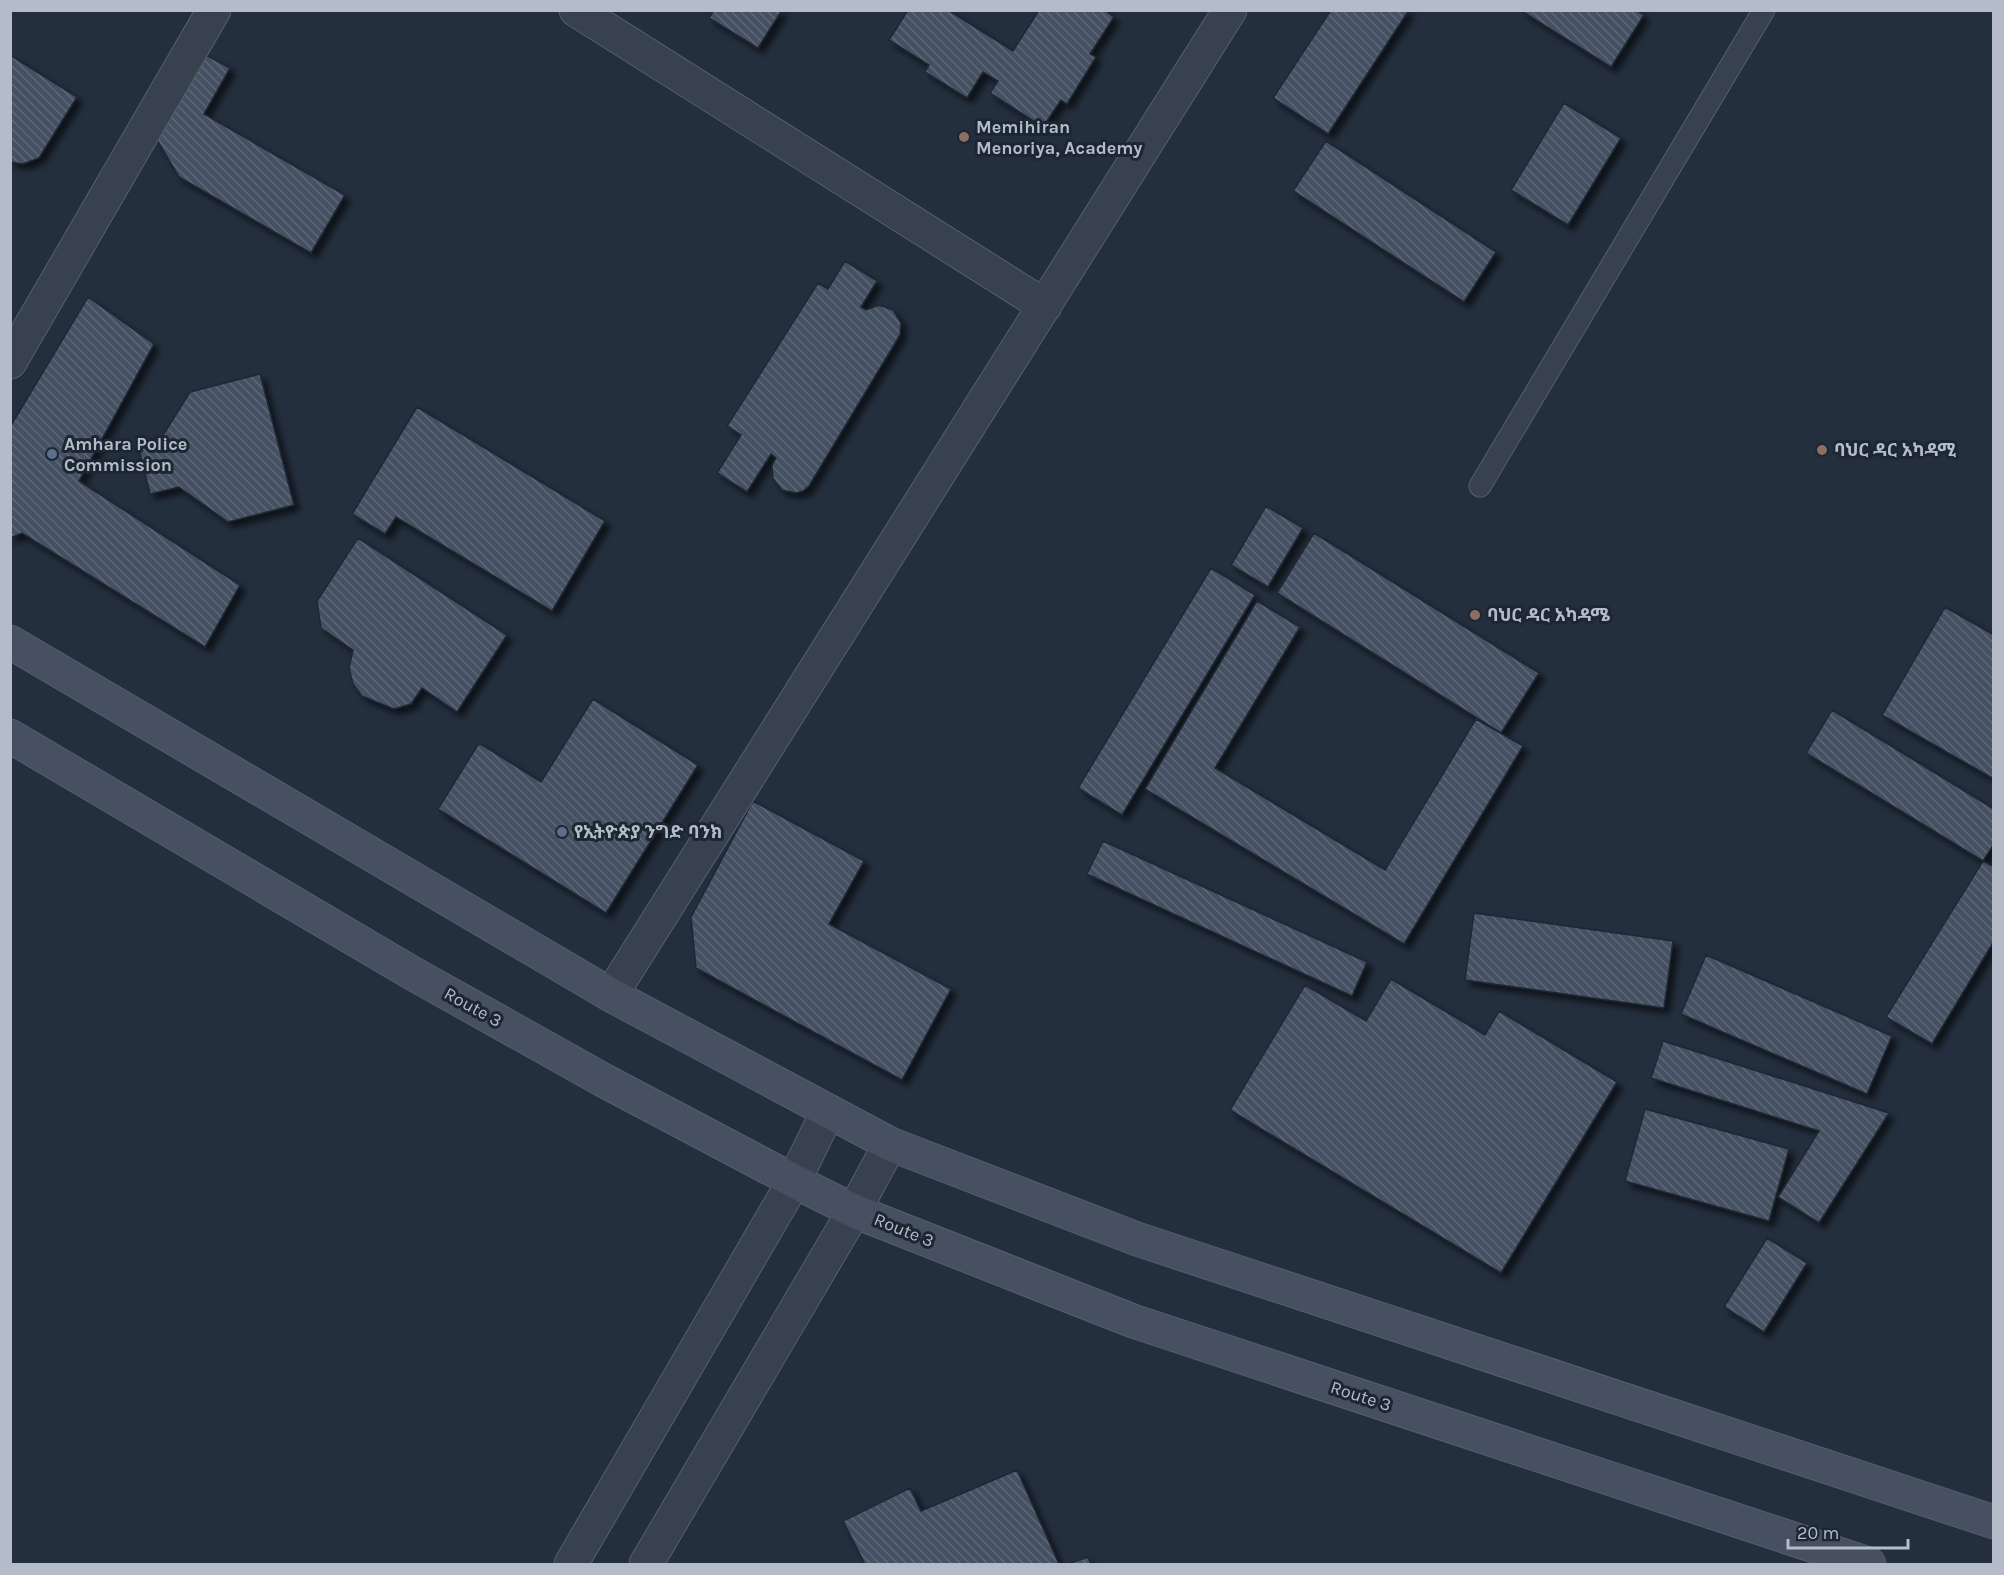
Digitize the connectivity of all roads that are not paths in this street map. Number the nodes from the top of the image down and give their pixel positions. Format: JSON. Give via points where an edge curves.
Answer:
{"nodes":[{"id":1,"x":214,"y":10,"type":"edge"},
{"id":2,"x":576,"y":10,"type":"edge"},
{"id":3,"x":1230,"y":10,"type":"edge"},
{"id":4,"x":1764,"y":10,"type":"edge"},
{"id":5,"x":1045,"y":306,"type":"junction"},
{"id":6,"x":10,"y":362,"type":"edge"},
{"id":7,"x":1480,"y":486,"type":"dead end"},
{"id":8,"x":10,"y":642,"type":"edge"},
{"id":9,"x":10,"y":736,"type":"edge"},
{"id":10,"x":611,"y":995,"type":"junction"},
{"id":11,"x":828,"y":1111,"type":"junction"},
{"id":12,"x":890,"y":1144,"type":"junction"},
{"id":13,"x":794,"y":1181,"type":"junction"},
{"id":14,"x":854,"y":1211,"type":"junction"},
{"id":15,"x":1994,"y":1522,"type":"edge"},
{"id":16,"x":571,"y":1564,"type":"edge"},
{"id":17,"x":646,"y":1564,"type":"edge"},
{"id":18,"x":1869,"y":1564,"type":"edge"}],
"edges":[{"from":1,"to":6,"type":"street"},
{"from":2,"to":5,"type":"street"},
{"from":3,"to":5,"type":"street"},
{"from":4,"to":7,"type":"lane"},
{"from":5,"to":10,"type":"street"},
{"from":8,"to":10,"type":"main road"},
{"from":9,"to":13,"type":"main road","name":"Route 3","via":[[412,973]]},
{"from":10,"to":11,"type":"main road"},
{"from":11,"to":12,"type":"main road"},
{"from":11,"to":13,"type":"street"},
{"from":12,"to":14,"type":"street"},
{"from":12,"to":15,"type":"main road","via":[[1137,1239]]},
{"from":13,"to":14,"type":"main road","name":"Route 3"},
{"from":13,"to":16,"type":"street"},
{"from":14,"to":17,"type":"street"},
{"from":14,"to":18,"type":"main road","name":"Route 3","via":[[1133,1321]]}]}
